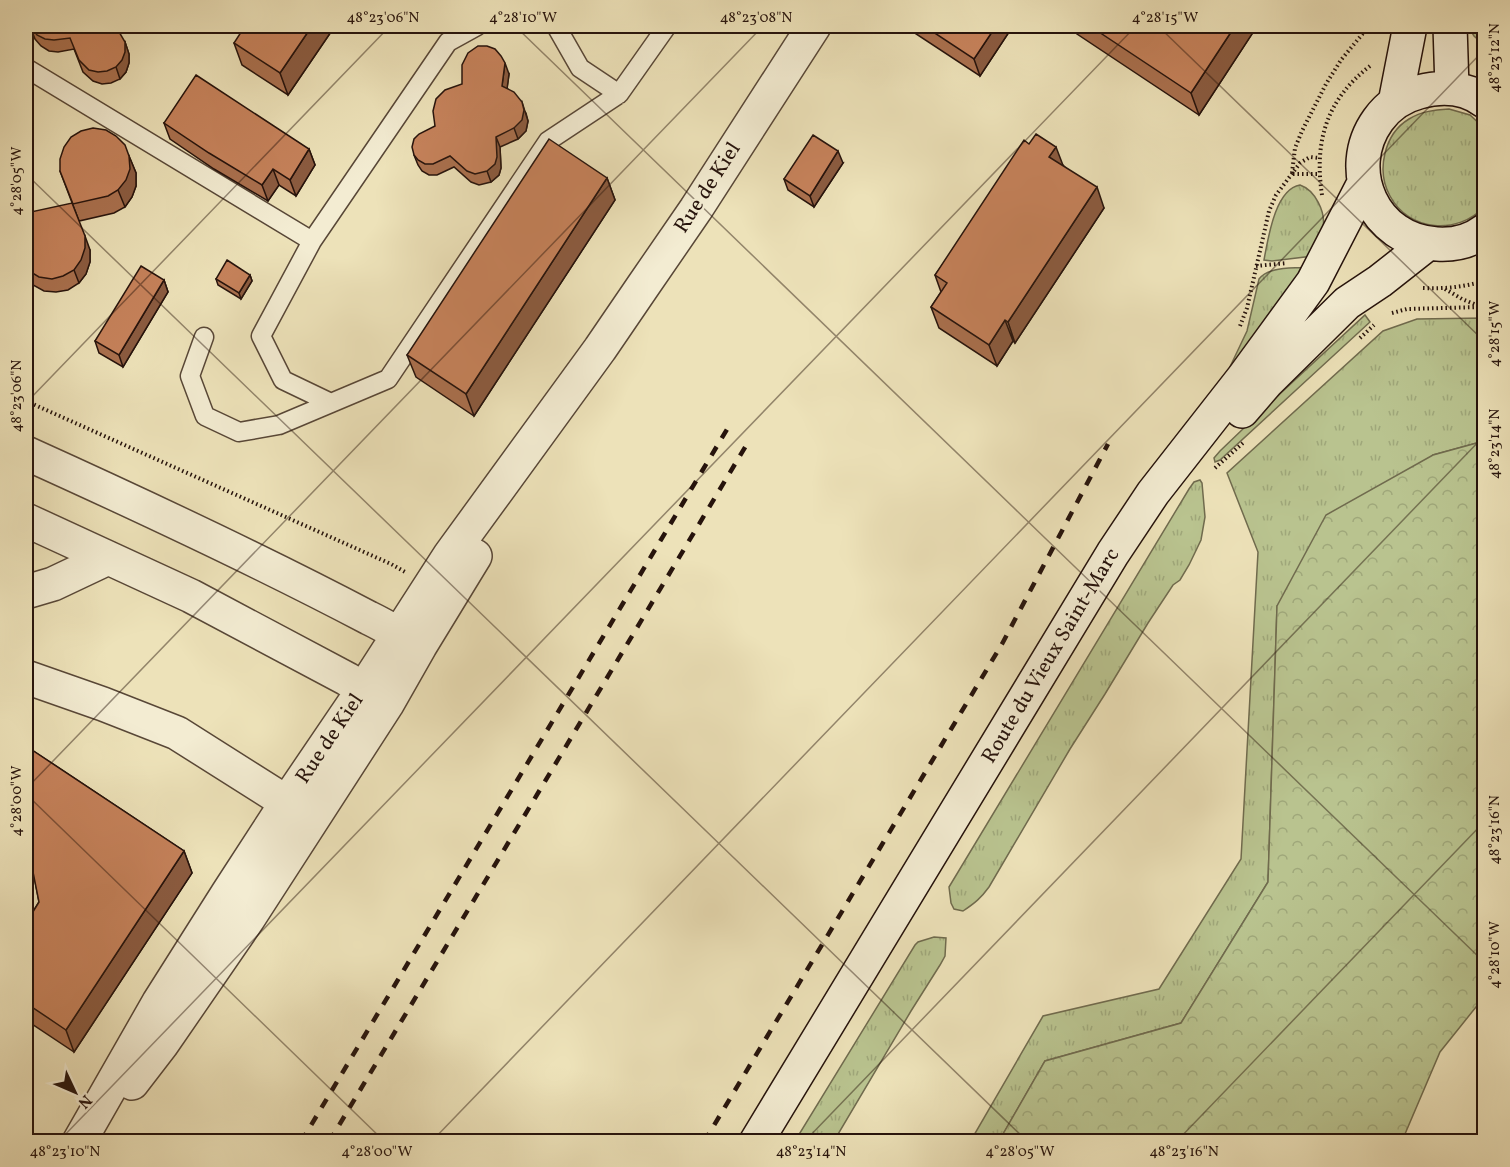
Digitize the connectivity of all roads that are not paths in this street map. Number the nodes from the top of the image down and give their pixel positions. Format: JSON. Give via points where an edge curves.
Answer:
{"nodes":[{"id":1,"x":477,"y":26,"type":"edge"},
{"id":2,"x":556,"y":26,"type":"edge"},
{"id":3,"x":668,"y":26,"type":"edge"},
{"id":4,"x":814,"y":26,"type":"edge"},
{"id":5,"x":1410,"y":26,"type":"edge"},
{"id":6,"x":1450,"y":26,"type":"edge"},
{"id":7,"x":26,"y":68,"type":"edge"},
{"id":8,"x":1452,"y":88,"type":"junction"},
{"id":9,"x":619,"y":94,"type":"junction"},
{"id":10,"x":1485,"y":101,"type":"edge"},
{"id":11,"x":1395,"y":103,"type":"junction"},
{"id":12,"x":1364,"y":183,"type":"junction"},
{"id":13,"x":312,"y":241,"type":"junction"},
{"id":14,"x":1464,"y":245,"type":"edge"},
{"id":15,"x":204,"y":337,"type":"dead end"},
{"id":16,"x":600,"y":349,"type":"junction"},
{"id":17,"x":331,"y":403,"type":"junction"},
{"id":18,"x":26,"y":453,"type":"edge"},
{"id":19,"x":26,"y":520,"type":"edge"},
{"id":20,"x":108,"y":558,"type":"junction"},
{"id":21,"x":26,"y":592,"type":"edge"},
{"id":22,"x":410,"y":640,"type":"junction"},
{"id":23,"x":26,"y":677,"type":"edge"},
{"id":24,"x":375,"y":697,"type":"junction"},
{"id":25,"x":300,"y":811,"type":"junction"},
{"id":26,"x":79,"y":1142,"type":"edge"},
{"id":27,"x":88,"y":1142,"type":"edge"},
{"id":28,"x":756,"y":1142,"type":"edge"},
{"id":29,"x":774,"y":1142,"type":"edge"}],
"edges":[{"from":1,"to":13,"type":"lane","via":[[448,42]]},
{"from":2,"to":9,"type":"lane","via":[[580,68]]},
{"from":3,"to":9,"type":"lane"},
{"from":4,"to":16,"type":"street","name":"Rue de Kiel"},
{"from":5,"to":11,"type":"street"},
{"from":6,"to":8,"type":"street"},
{"from":7,"to":13,"type":"lane"},
{"from":8,"to":10,"type":"street"},
{"from":8,"to":11,"type":"street","via":[[1432,88]]},
{"from":9,"to":17,"type":"lane","via":[[548,141],[388,379]]},
{"from":11,"to":12,"type":"street","via":[[1372,128],[1362,160]]},
{"from":12,"to":14,"type":"street","via":[[1380,216],[1393,229],[1410,239]]},
{"from":12,"to":28,"type":"street","name":"Route du Vieux Saint-Marc","via":[[1313,282],[1153,493],[1113,553]]},
{"from":13,"to":17,"type":"lane","via":[[261,336],[283,380]]},
{"from":14,"to":29,"type":"street","name":"Route du Vieux Saint-Marc","via":[[1380,280],[1347,303],[1267,382],[1165,503],[1121,569]]},
{"from":15,"to":17,"type":"lane","via":[[190,375],[205,416],[239,432],[279,425]]},
{"from":16,"to":22,"type":"street","name":"Rue de Kiel"},
{"from":16,"to":22,"type":"street","name":"Rue de Kiel","via":[[450,555]]},
{"from":18,"to":22,"type":"street","via":[[238,552]]},
{"from":19,"to":20,"type":"street"},
{"from":20,"to":21,"type":"street"},
{"from":20,"to":24,"type":"street","via":[[191,596]]},
{"from":22,"to":24,"type":"street","name":"Rue de Kiel"},
{"from":23,"to":25,"type":"street","via":[[177,733]]},
{"from":24,"to":25,"type":"street","name":"Rue de Kiel"},
{"from":25,"to":26,"type":"street","name":"Rue de Kiel","via":[[159,1002]]},
{"from":25,"to":27,"type":"street","name":"Rue de Kiel","via":[[249,919]]}]}
